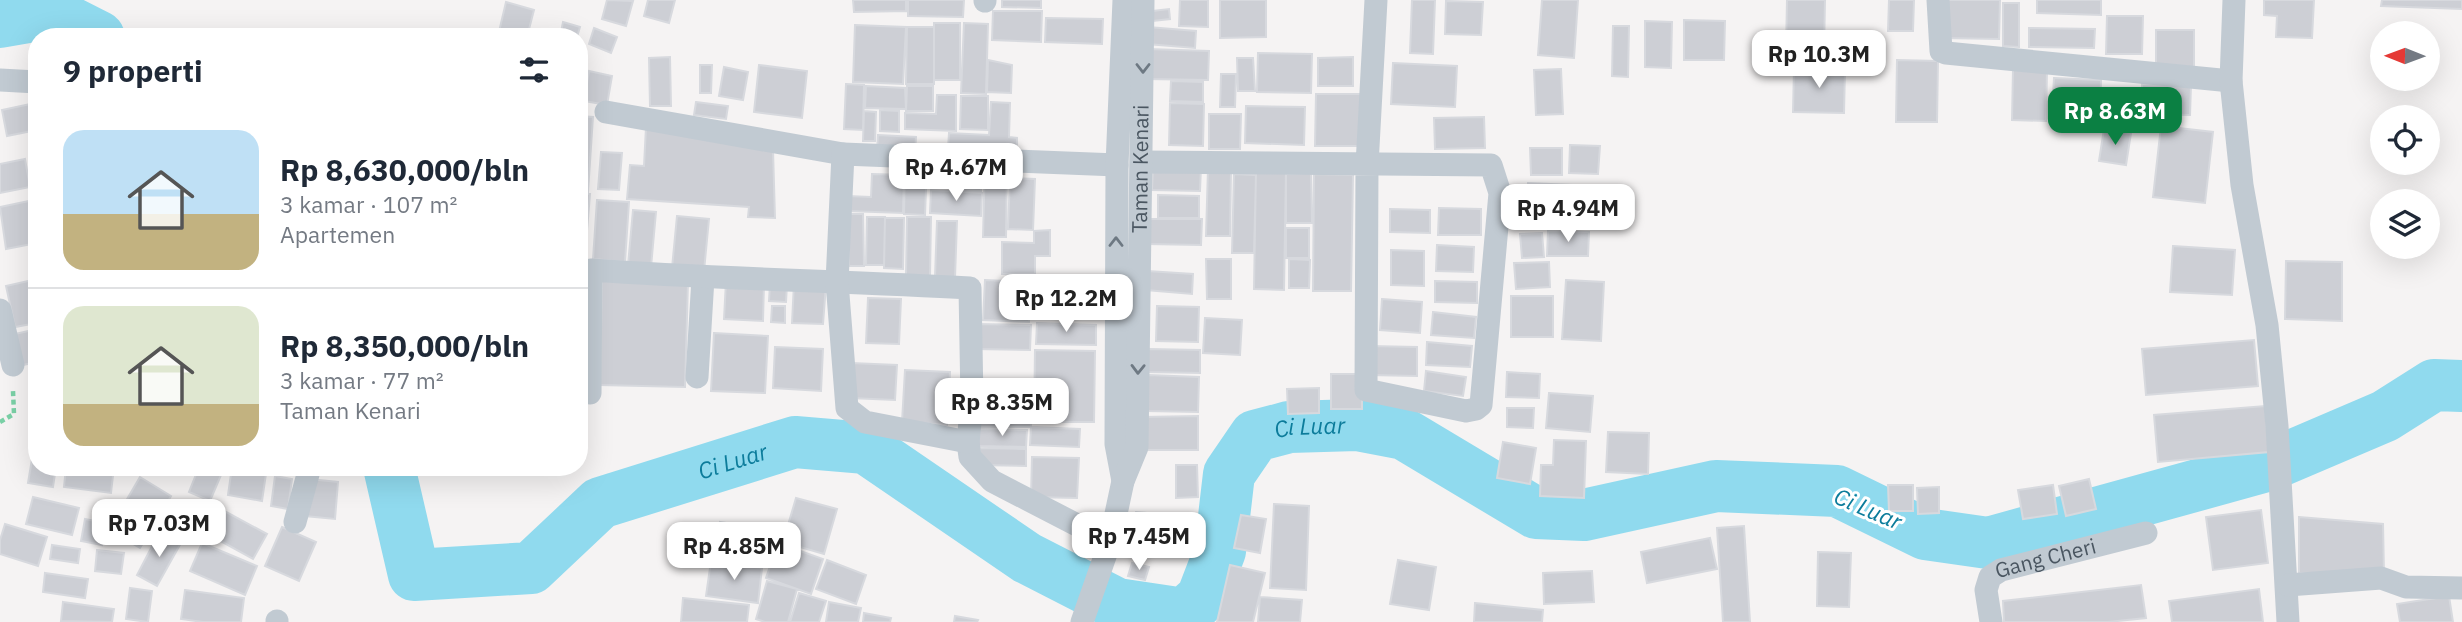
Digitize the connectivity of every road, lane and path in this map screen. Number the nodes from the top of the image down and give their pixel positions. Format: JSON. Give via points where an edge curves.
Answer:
{"nodes":[{"id":1,"x":1124,"y":0,"type":"edge"},
{"id":2,"x":1143,"y":0,"type":"edge"},
{"id":3,"x":1376,"y":0,"type":"edge"},
{"id":4,"x":1938,"y":0,"type":"edge"},
{"id":5,"x":2234,"y":0,"type":"edge"},
{"id":6,"x":0,"y":80,"type":"edge"},
{"id":7,"x":2231,"y":81,"type":"junction"},
{"id":8,"x":28,"y":82,"type":"edge"},
{"id":9,"x":606,"y":112,"type":"dead end"},
{"id":10,"x":843,"y":154,"type":"junction"},
{"id":11,"x":1142,"y":162,"type":"junction"},
{"id":12,"x":1117,"y":165,"type":"junction"},
{"id":13,"x":1367,"y":165,"type":"junction"},
{"id":14,"x":703,"y":278,"type":"junction"},
{"id":15,"x":837,"y":281,"type":"junction"},
{"id":16,"x":0,"y":310,"type":"edge"},
{"id":17,"x":13,"y":365,"type":"joint"},
{"id":18,"x":697,"y":377,"type":"dead end"},
{"id":19,"x":590,"y":393,"type":"dead end"},
{"id":20,"x":0,"y":422,"type":"edge"},
{"id":21,"x":968,"y":442,"type":"junction"},
{"id":22,"x":308,"y":476,"type":"edge"},
{"id":23,"x":1123,"y":481,"type":"junction"},
{"id":24,"x":295,"y":522,"type":"dead end"},
{"id":25,"x":2146,"y":533,"type":"dead end"},
{"id":26,"x":1110,"y":542,"type":"junction"},
{"id":27,"x":2288,"y":585,"type":"junction"},
{"id":28,"x":2462,"y":588,"type":"edge"},
{"id":29,"x":1083,"y":621,"type":"edge"},
{"id":30,"x":1991,"y":622,"type":"edge"},
{"id":31,"x":2288,"y":622,"type":"edge"}],
"edges":[{"from":1,"to":12,"type":"street"},
{"from":2,"to":11,"type":"street","name":"Taman Kenari","one_way":true},
{"from":3,"to":13,"type":"street"},
{"from":4,"to":7,"type":"street","via":[[1939,43],[1946,53]]},
{"from":5,"to":7,"type":"street"},
{"from":6,"to":8,"type":"street"},
{"from":7,"to":27,"type":"street","via":[[2242,185],[2267,325]]},
{"from":9,"to":10,"type":"street"},
{"from":10,"to":12,"type":"street"},
{"from":10,"to":15,"type":"street"},
{"from":11,"to":13,"type":"street"},
{"from":11,"to":23,"type":"street","name":"Taman Kenari","one_way":true,"via":[[1137,447]]},
{"from":23,"to":12,"type":"street","one_way":true,"via":[[1116,444]]},
{"from":13,"to":13,"type":"street","via":[[1491,165],[1500,193],[1481,405],[1476,409],[1466,411],[1366,390]]},
{"from":14,"to":15,"type":"street"},
{"from":14,"to":18,"type":"street"},
{"from":14,"to":19,"type":"street","via":[[591,270]]},
{"from":15,"to":21,"type":"street","via":[[847,408],[865,422]]},
{"from":15,"to":21,"type":"street","via":[[970,288]]},
{"from":16,"to":17,"type":"street"},
{"from":17,"to":20,"type":"path","via":[[14,414]]},
{"from":21,"to":26,"type":"street","via":[[970,457],[992,481]]},
{"from":22,"to":24,"type":"street"},
{"from":23,"to":26,"type":"street","name":"Taman Kenari"},
{"from":25,"to":30,"type":"street","name":"Gang Cheri","via":[[2001,570],[1990,577],[1986,590]]},
{"from":26,"to":29,"type":"street","name":"Taman Kenari"},
{"from":27,"to":28,"type":"street","via":[[2381,578],[2406,587]]},
{"from":27,"to":31,"type":"street"}]}
